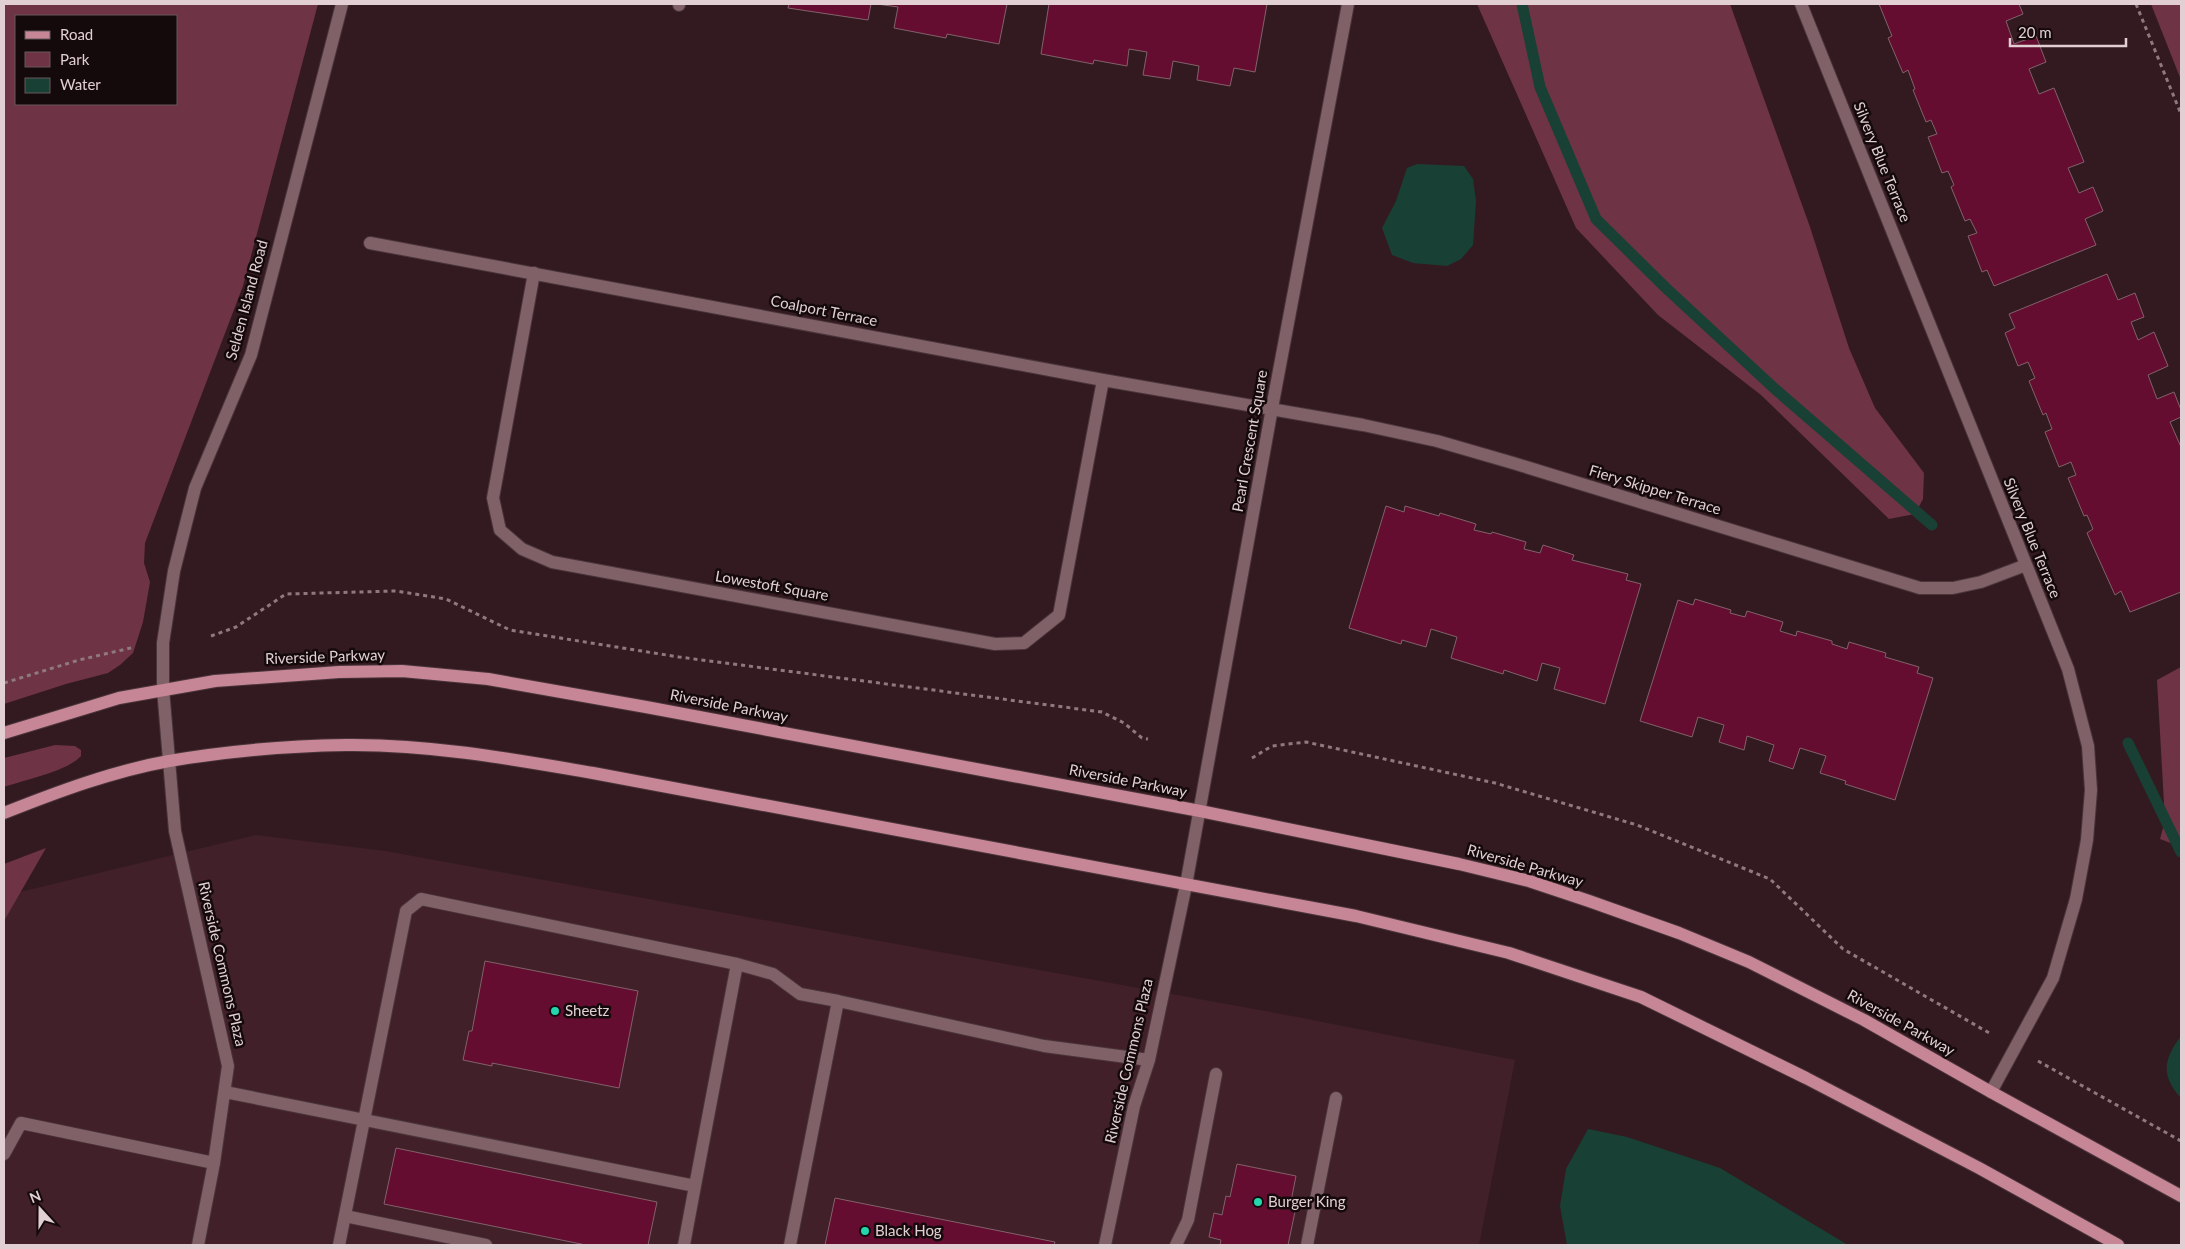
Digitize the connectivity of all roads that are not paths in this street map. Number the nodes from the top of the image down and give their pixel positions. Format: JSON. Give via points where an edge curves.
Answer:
{"nodes":[{"id":1,"x":342,"y":4,"type":"edge"},
{"id":2,"x":1348,"y":4,"type":"edge"},
{"id":3,"x":1801,"y":4,"type":"edge"},
{"id":4,"x":370,"y":243,"type":"dead end"},
{"id":5,"x":534,"y":273,"type":"junction"},
{"id":6,"x":1103,"y":380,"type":"junction"},
{"id":7,"x":1272,"y":408,"type":"junction"},
{"id":8,"x":2026,"y":565,"type":"junction"},
{"id":9,"x":163,"y":689,"type":"junction"},
{"id":10,"x":4,"y":732,"type":"edge"},
{"id":11,"x":168,"y":761,"type":"junction"},
{"id":12,"x":1200,"y":811,"type":"junction"},
{"id":13,"x":4,"y":813,"type":"edge"},
{"id":14,"x":1186,"y":884,"type":"junction"},
{"id":15,"x":737,"y":964,"type":"junction"},
{"id":16,"x":838,"y":1001,"type":"junction"},
{"id":17,"x":1149,"y":1060,"type":"junction"},
{"id":18,"x":1216,"y":1074,"type":"dead end"},
{"id":19,"x":225,"y":1092,"type":"junction"},
{"id":20,"x":1991,"y":1092,"type":"junction"},
{"id":21,"x":1336,"y":1098,"type":"dead end"},
{"id":22,"x":363,"y":1119,"type":"junction"},
{"id":23,"x":4,"y":1154,"type":"edge"},
{"id":24,"x":214,"y":1163,"type":"junction"},
{"id":25,"x":694,"y":1186,"type":"junction"},
{"id":26,"x":2181,"y":1196,"type":"edge"},
{"id":27,"x":345,"y":1216,"type":"junction"},
{"id":28,"x":198,"y":1245,"type":"edge"},
{"id":29,"x":339,"y":1245,"type":"edge"},
{"id":30,"x":486,"y":1245,"type":"edge"},
{"id":31,"x":684,"y":1245,"type":"edge"},
{"id":32,"x":790,"y":1245,"type":"edge"},
{"id":33,"x":1105,"y":1245,"type":"edge"},
{"id":34,"x":1176,"y":1245,"type":"edge"},
{"id":35,"x":1307,"y":1245,"type":"edge"},
{"id":36,"x":2118,"y":1245,"type":"edge"}],
"edges":[{"from":1,"to":9,"type":"street","name":"Selden Island Road","via":[[251,355],[194,488],[174,571],[163,643]]},
{"from":2,"to":7,"type":"street","name":"Pearl Crescent Square"},
{"from":3,"to":8,"type":"street","name":"Silvery Blue Terrace"},
{"from":4,"to":5,"type":"street","name":"Coalport Terrace"},
{"from":5,"to":6,"type":"street","name":"Coalport Terrace"},
{"from":5,"to":6,"type":"street","name":"Lowestoft Square","via":[[492,498],[500,530],[522,549],[552,562],[995,644],[1024,643],[1059,615]]},
{"from":6,"to":7,"type":"street","name":"Coalport Terrace"},
{"from":7,"to":8,"type":"street","name":"Fiery Skipper Terrace","via":[[1437,441],[1920,588],[1952,588],[1981,582]]},
{"from":7,"to":12,"type":"street","name":"Pearl Crescent Square"},
{"from":8,"to":20,"type":"street","name":"Silvery Blue Terrace","via":[[2068,669],[2088,746],[2091,790],[2087,840],[2076,900],[2056,970]]},
{"from":9,"to":10,"type":"main road","name":"Riverside Parkway","via":[[89,706]]},
{"from":9,"to":11,"type":"street","name":"Riverside Commons Plaza"},
{"from":9,"to":12,"type":"main road","name":"Riverside Parkway","via":[[246,677],[339,672],[402,671],[488,679]]},
{"from":11,"to":13,"type":"main road","via":[[103,778]]},
{"from":11,"to":14,"type":"main road","via":[[347,745],[499,757]]},
{"from":11,"to":19,"type":"street","name":"Riverside Commons Plaza","via":[[175,831],[228,1066]]},
{"from":12,"to":14,"type":"street","name":"Pearl Crescent Square"},
{"from":12,"to":20,"type":"main road","name":"Riverside Parkway","via":[[1459,864],[1529,881],[1598,904],[1749,962],[1864,1020]]},
{"from":14,"to":17,"type":"street","name":"Riverside Commons Plaza"},
{"from":14,"to":36,"type":"main road","via":[[1356,916],[1509,953],[1641,997],[1806,1078]]},
{"from":15,"to":16,"type":"street","via":[[773,974],[800,994]]},
{"from":15,"to":22,"type":"street","via":[[421,898],[406,911]]},
{"from":15,"to":25,"type":"street"},
{"from":16,"to":17,"type":"street","via":[[1044,1046]]},
{"from":16,"to":32,"type":"street"},
{"from":17,"to":33,"type":"street","name":"Riverside Commons Plaza","via":[[1134,1106]]},
{"from":18,"to":34,"type":"street","via":[[1188,1220]]},
{"from":19,"to":22,"type":"street"},
{"from":19,"to":24,"type":"street","name":"Riverside Commons Plaza"},
{"from":20,"to":26,"type":"main road","name":"Riverside Parkway"},
{"from":21,"to":35,"type":"street"},
{"from":22,"to":25,"type":"street"},
{"from":22,"to":27,"type":"street"},
{"from":23,"to":24,"type":"street","via":[[21,1124]]},
{"from":24,"to":28,"type":"street","name":"Riverside Commons Plaza"},
{"from":25,"to":31,"type":"street"},
{"from":27,"to":29,"type":"street"},
{"from":27,"to":30,"type":"street"}]}
